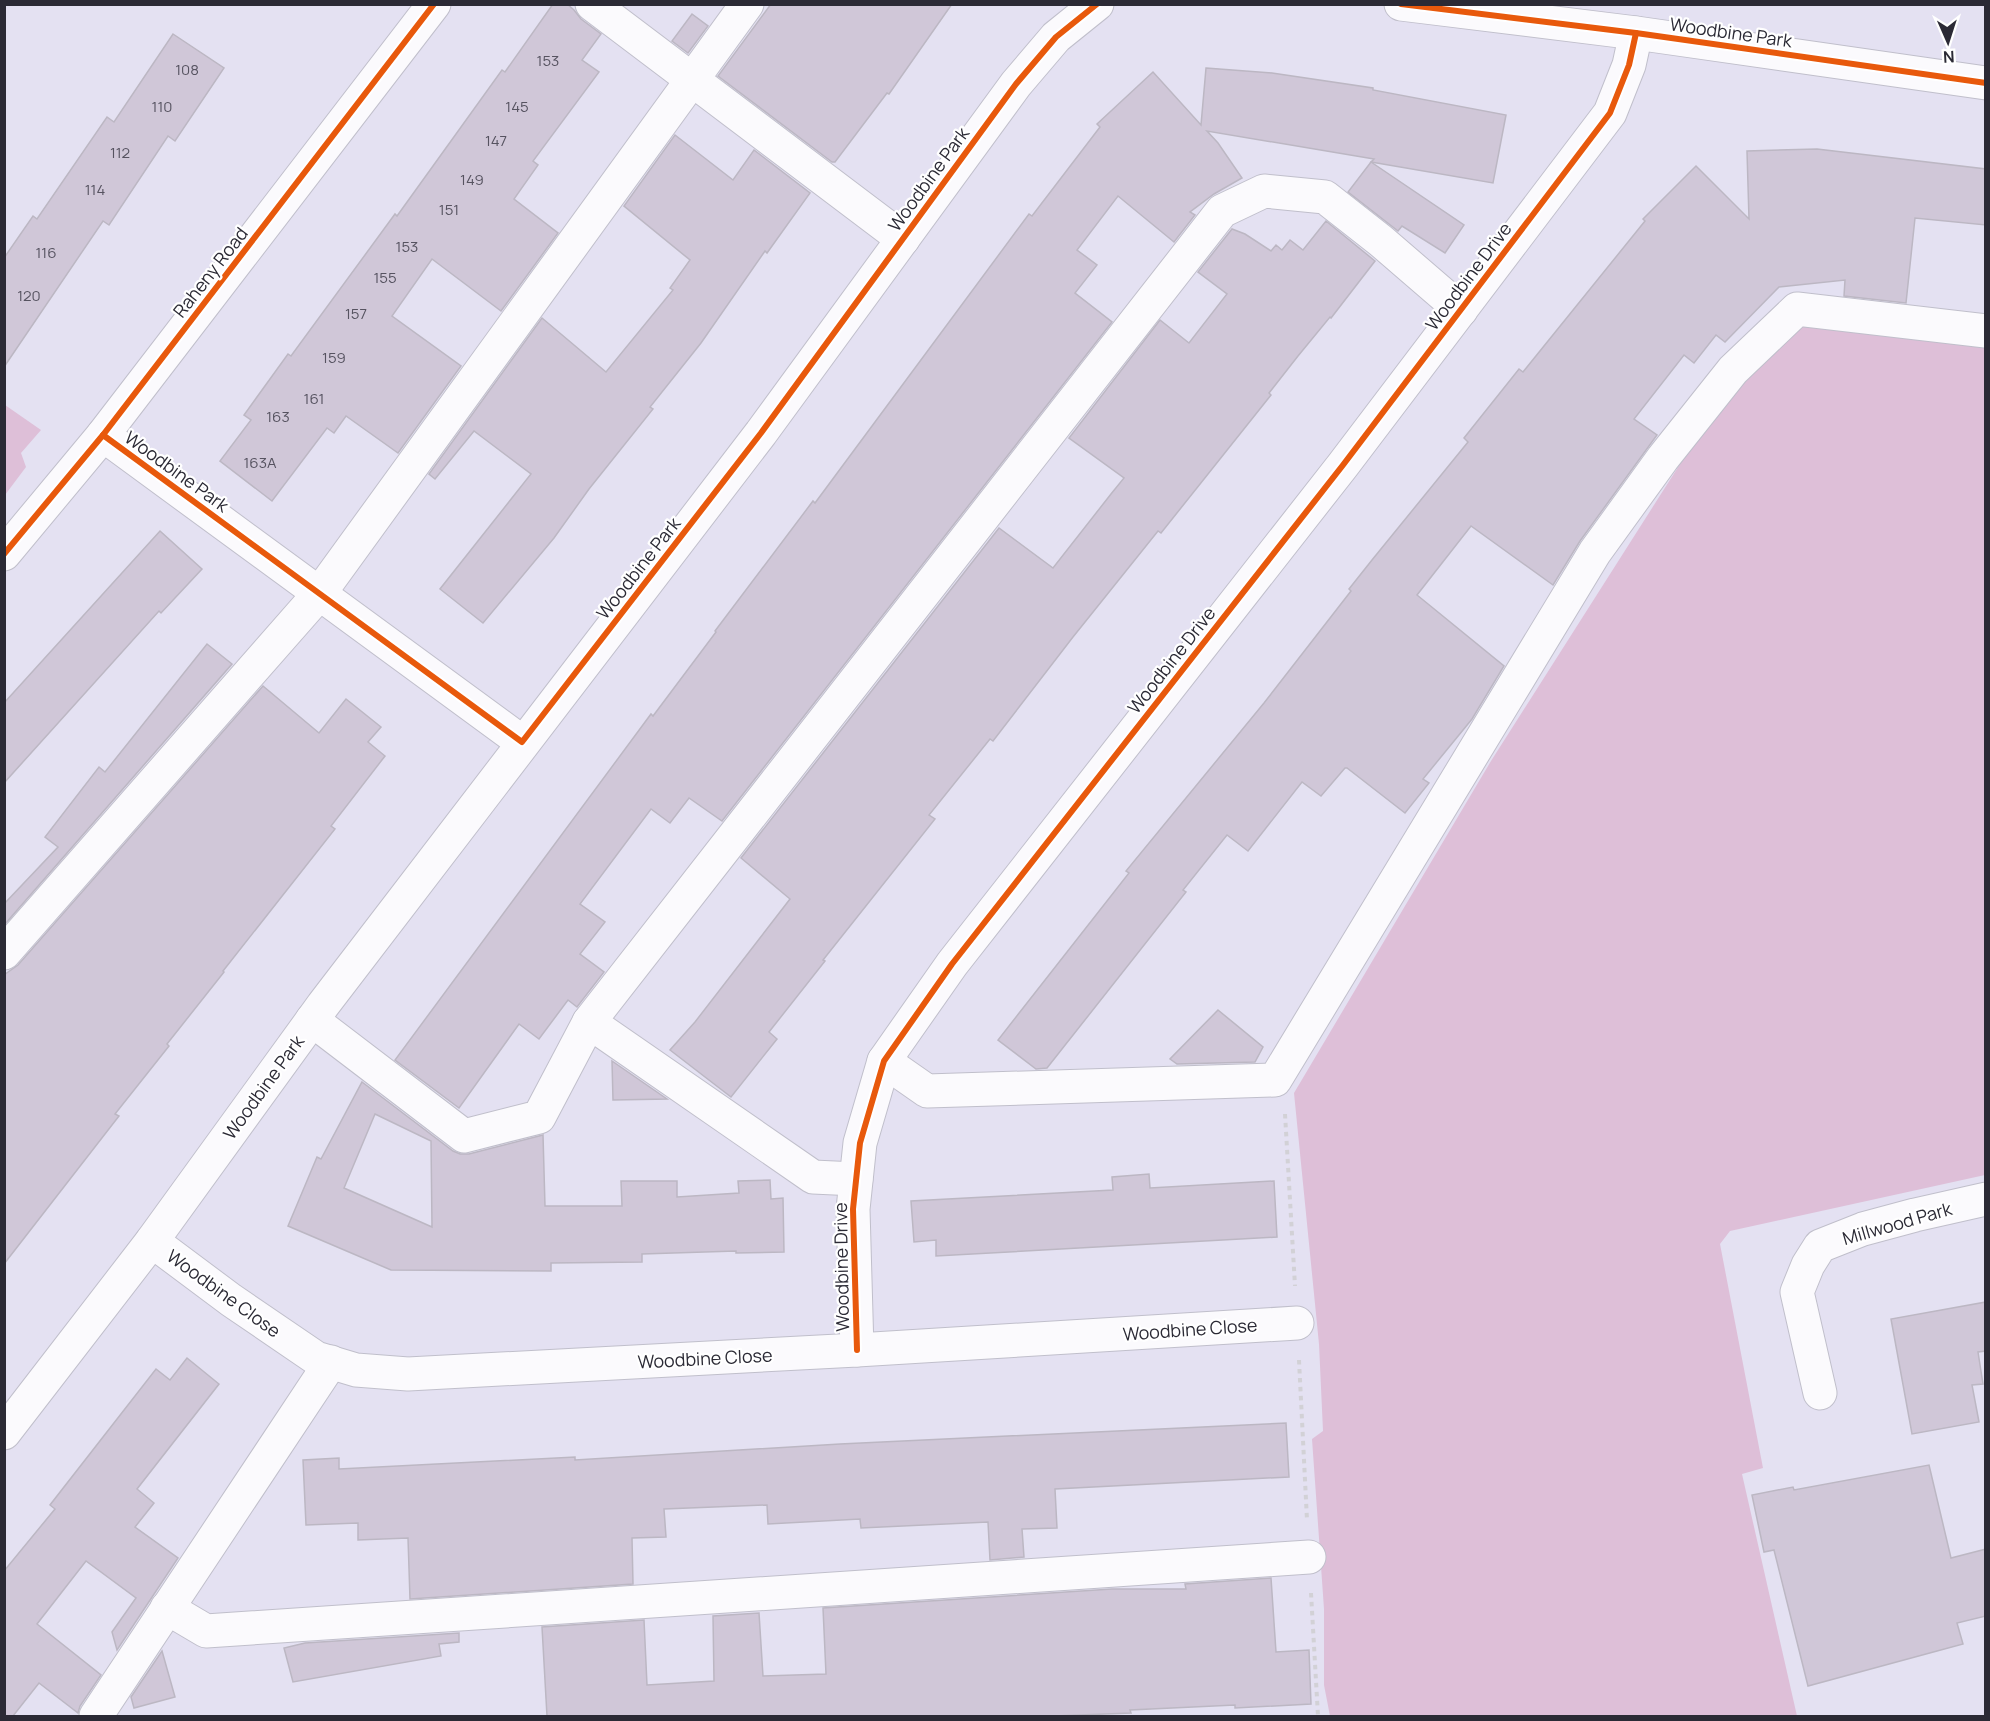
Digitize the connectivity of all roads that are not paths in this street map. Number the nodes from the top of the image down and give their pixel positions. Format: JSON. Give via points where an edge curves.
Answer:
{"nodes":[{"id":1,"x":434,"y":4,"type":"edge"},
{"id":2,"x":592,"y":4,"type":"edge"},
{"id":3,"x":747,"y":4,"type":"edge"},
{"id":4,"x":1097,"y":4,"type":"edge"},
{"id":5,"x":1401,"y":4,"type":"edge"},
{"id":6,"x":1636,"y":33,"type":"junction"},
{"id":7,"x":692,"y":79,"type":"junction"},
{"id":8,"x":1986,"y":82,"type":"edge"},
{"id":9,"x":903,"y":239,"type":"junction"},
{"id":10,"x":1461,"y":310,"type":"junction"},
{"id":11,"x":1986,"y":331,"type":"edge"},
{"id":12,"x":103,"y":435,"type":"junction"},
{"id":13,"x":4,"y":554,"type":"edge"},
{"id":14,"x":319,"y":594,"type":"junction"},
{"id":15,"x":522,"y":742,"type":"junction"},
{"id":16,"x":4,"y":953,"type":"edge"},
{"id":17,"x":312,"y":1020,"type":"junction"},
{"id":18,"x":590,"y":1022,"type":"junction"},
{"id":19,"x":884,"y":1061,"type":"junction"},
{"id":20,"x":856,"y":1179,"type":"junction"},
{"id":21,"x":1986,"y":1199,"type":"edge"},
{"id":22,"x":152,"y":1241,"type":"junction"},
{"id":23,"x":1297,"y":1323,"type":"road end"},
{"id":24,"x":857,"y":1350,"type":"junction"},
{"id":25,"x":331,"y":1362,"type":"junction"},
{"id":26,"x":1820,"y":1393,"type":"dead end"},
{"id":27,"x":4,"y":1433,"type":"edge"},
{"id":28,"x":1309,"y":1557,"type":"road end"},
{"id":29,"x":167,"y":1608,"type":"junction"},
{"id":30,"x":96,"y":1716,"type":"edge"}],
"edges":[{"from":1,"to":12,"type":"street","name":"Raheny Road"},
{"from":2,"to":7,"type":"street"},
{"from":3,"to":7,"type":"street"},
{"from":4,"to":9,"type":"street","name":"Woodbine Park","via":[[1056,37],[1029,68]]},
{"from":5,"to":6,"type":"street","name":"Woodbine Park"},
{"from":6,"to":8,"type":"street","name":"Woodbine Park"},
{"from":6,"to":10,"type":"street","name":"Woodbine Drive","via":[[1629,65],[1610,113]]},
{"from":7,"to":9,"type":"street"},
{"from":7,"to":14,"type":"street"},
{"from":9,"to":15,"type":"street","name":"Woodbine Park","via":[[760,433]]},
{"from":10,"to":18,"type":"street","via":[[1325,197],[1264,191],[1222,211]]},
{"from":10,"to":19,"type":"street","name":"Woodbine Drive","via":[[952,964]]},
{"from":11,"to":19,"type":"street","via":[[1797,309],[1733,370],[1595,552],[1275,1080],[927,1091]]},
{"from":12,"to":13,"type":"street","name":"Raheny Road"},
{"from":12,"to":14,"type":"street","name":"Woodbine Park"},
{"from":14,"to":15,"type":"street","name":"Woodbine Park"},
{"from":14,"to":16,"type":"street"},
{"from":15,"to":17,"type":"street","name":"Woodbine Park"},
{"from":17,"to":18,"type":"street","via":[[464,1136],[539,1117]]},
{"from":17,"to":22,"type":"street","name":"Woodbine Park"},
{"from":18,"to":20,"type":"street","via":[[813,1177]]},
{"from":19,"to":20,"type":"street","name":"Woodbine Drive","via":[[861,1143]]},
{"from":20,"to":24,"type":"street","name":"Woodbine Drive","via":[[853,1209]]},
{"from":21,"to":26,"type":"street","name":"Millwood Park","via":[[1863,1229],[1820,1246],[1797,1292]]},
{"from":22,"to":25,"type":"street","name":"Woodbine Close","via":[[316,1358]]},
{"from":22,"to":27,"type":"street","name":"Woodbine Park"},
{"from":23,"to":24,"type":"street","name":"Woodbine Close"},
{"from":24,"to":25,"type":"street","name":"Woodbine Close","via":[[408,1374],[356,1370]]},
{"from":25,"to":29,"type":"street"},
{"from":28,"to":29,"type":"street","via":[[206,1631]]},
{"from":29,"to":30,"type":"street"}]}
